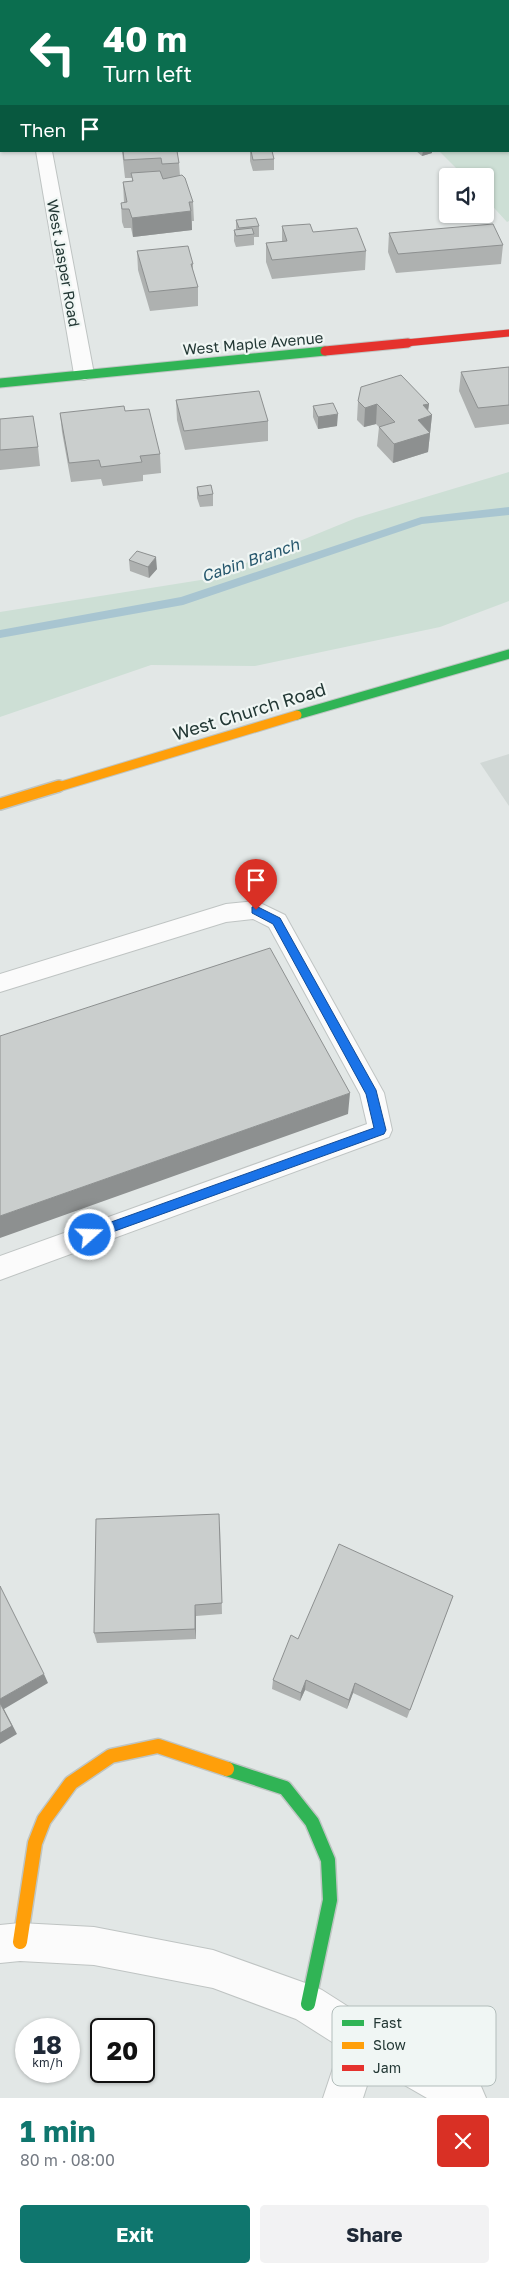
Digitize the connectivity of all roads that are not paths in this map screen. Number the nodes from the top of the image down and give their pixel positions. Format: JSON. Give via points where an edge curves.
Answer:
{"nodes":[{"id":1,"x":44,"y":152,"type":"edge"},
{"id":2,"x":509,"y":333,"type":"edge"},
{"id":3,"x":84,"y":374,"type":"junction"},
{"id":4,"x":0,"y":383,"type":"edge"},
{"id":5,"x":509,"y":654,"type":"edge"},
{"id":6,"x":0,"y":804,"type":"edge"},
{"id":7,"x":0,"y":983,"type":"edge"},
{"id":8,"x":0,"y":1268,"type":"edge"},
{"id":9,"x":10,"y":1943,"type":"edge"},
{"id":10,"x":308,"y":2004,"type":"junction"},
{"id":11,"x":332,"y":2019,"type":"edge"},
{"id":12,"x":347,"y":2086,"type":"edge"},
{"id":13,"x":445,"y":2086,"type":"edge"},
{"id":14,"x":343,"y":2098,"type":"edge"},
{"id":15,"x":466,"y":2098,"type":"edge"}],
"edges":[{"from":1,"to":3,"type":"street","name":"West Jasper Road"},
{"from":2,"to":3,"type":"street","name":"West Maple Avenue"},
{"from":3,"to":4,"type":"street","name":"West Maple Avenue"},
{"from":5,"to":6,"type":"street","name":"West Church Road"},
{"from":7,"to":8,"type":"lane","via":[[226,913],[256,910],[277,921],[372,1093],[380,1130]]},
{"from":9,"to":10,"type":"street","via":[[94,1946],[214,1969]]},
{"from":9,"to":10,"type":"street","via":[[35,1843],[44,1820],[72,1783],[111,1756],[158,1746],[285,1788],[312,1822],[328,1860],[330,1900]]},
{"from":10,"to":11,"type":"street"},
{"from":12,"to":14,"type":"street"},
{"from":13,"to":15,"type":"street"}]}
